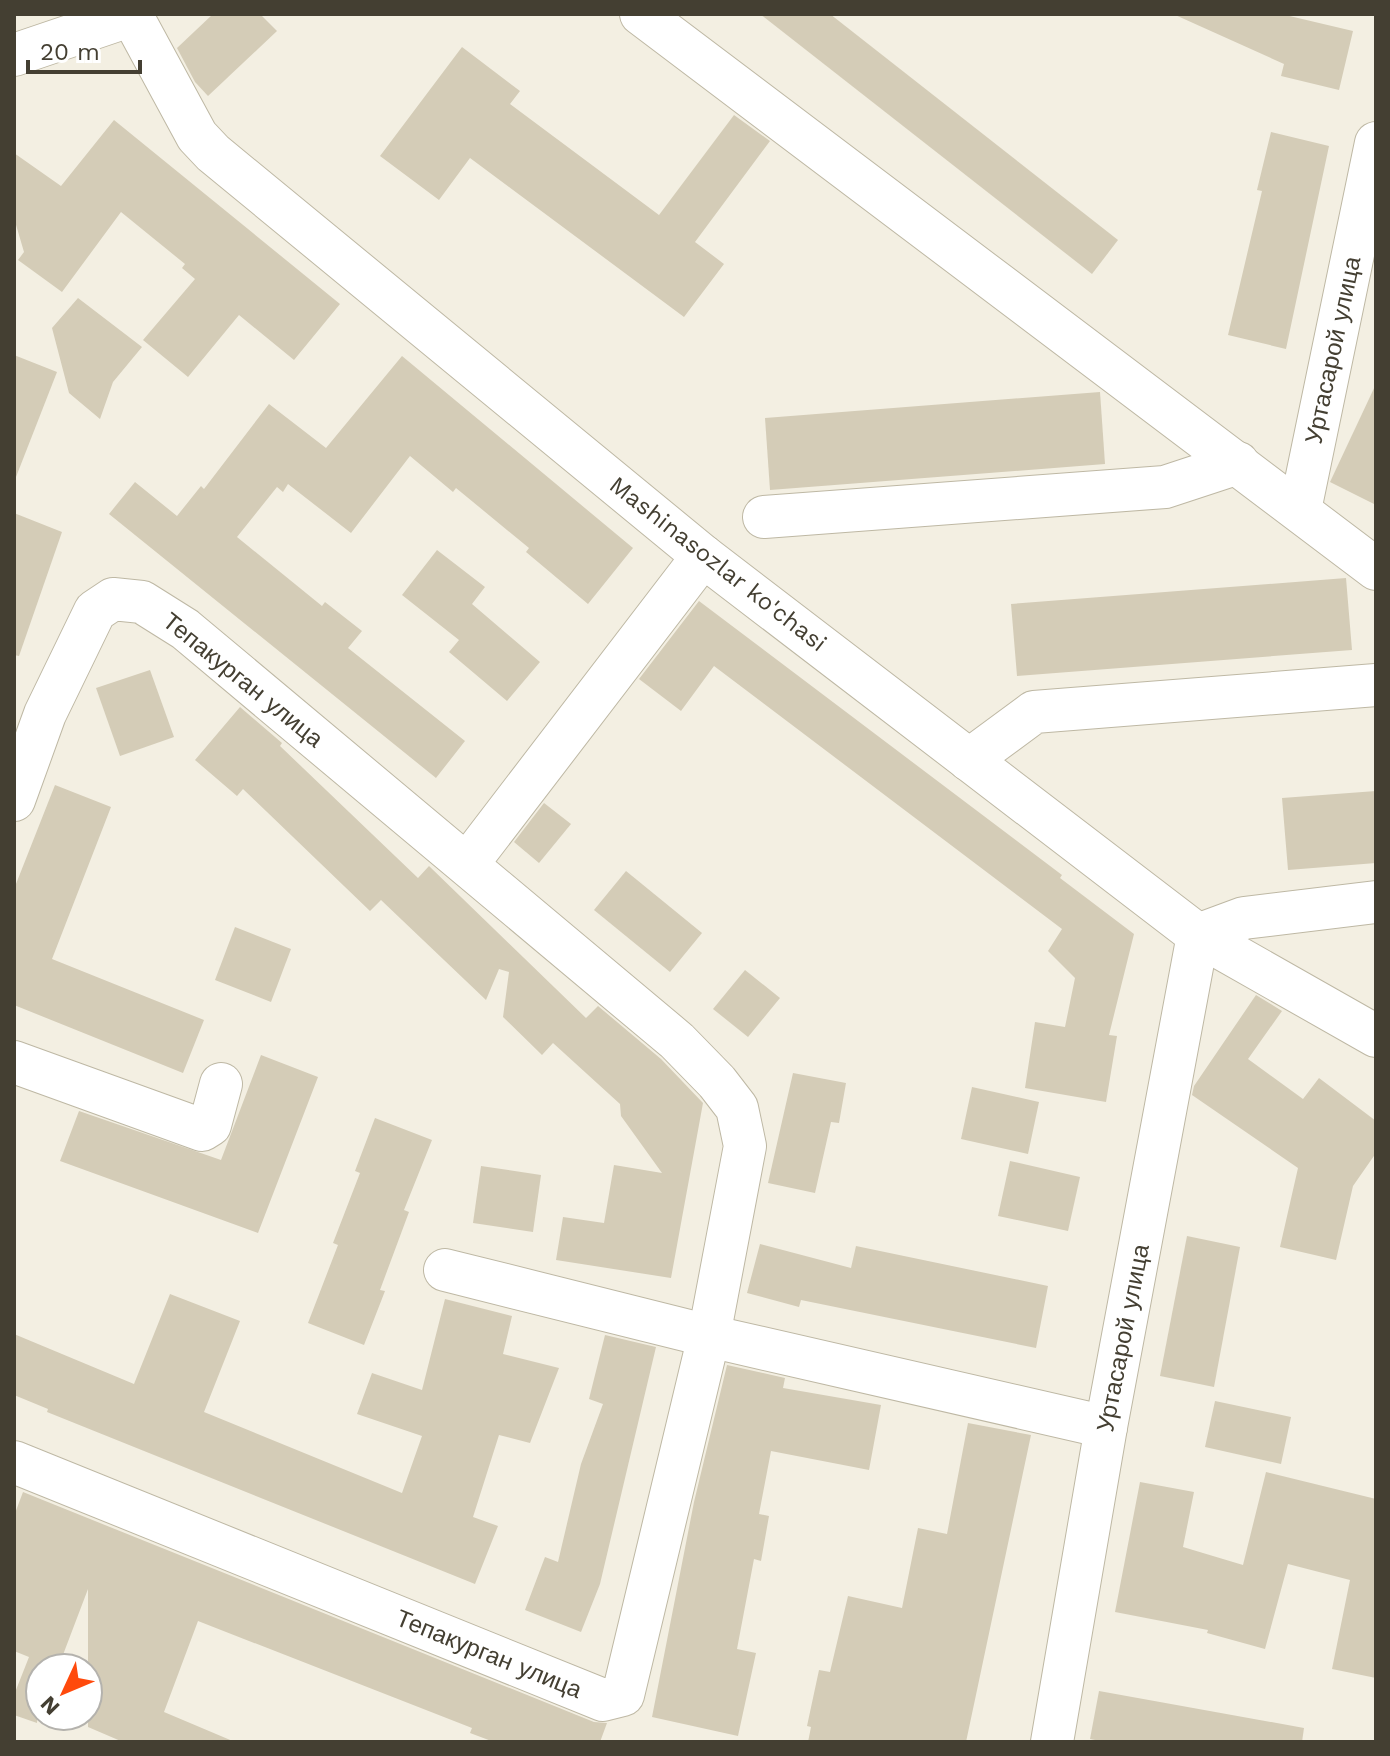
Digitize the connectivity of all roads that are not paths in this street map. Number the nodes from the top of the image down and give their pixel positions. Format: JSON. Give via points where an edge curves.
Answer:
{"nodes":[{"id":1,"x":641,"y":14,"type":"edge"},
{"id":2,"x":134,"y":15,"type":"edge"},
{"id":3,"x":14,"y":55,"type":"edge"},
{"id":4,"x":1376,"y":143,"type":"edge"},
{"id":5,"x":1238,"y":463,"type":"junction"},
{"id":6,"x":1300,"y":510,"type":"junction"},
{"id":7,"x":764,"y":517,"type":"dead end"},
{"id":8,"x":703,"y":556,"type":"junction"},
{"id":9,"x":1376,"y":569,"type":"edge"},
{"id":10,"x":1376,"y":685,"type":"edge"},
{"id":11,"x":969,"y":760,"type":"junction"},
{"id":12,"x":14,"y":800,"type":"edge"},
{"id":13,"x":468,"y":863,"type":"junction"},
{"id":14,"x":1376,"y":902,"type":"edge"},
{"id":15,"x":1198,"y":935,"type":"junction"},
{"id":16,"x":1376,"y":1036,"type":"edge"},
{"id":17,"x":14,"y":1062,"type":"edge"},
{"id":18,"x":221,"y":1084,"type":"dead end"},
{"id":19,"x":445,"y":1270,"type":"dead end"},
{"id":20,"x":709,"y":1336,"type":"junction"},
{"id":21,"x":1106,"y":1427,"type":"junction"},
{"id":22,"x":14,"y":1462,"type":"edge"},
{"id":23,"x":1052,"y":1742,"type":"edge"}],
"edges":[{"from":1,"to":5,"type":"street"},
{"from":2,"to":3,"type":"street"},
{"from":2,"to":8,"type":"street","name":"Mashinasozlar ko'chasi","via":[[197,136],[213,153]]},
{"from":4,"to":6,"type":"street","name":"Уртасарой улица"},
{"from":5,"to":6,"type":"street"},
{"from":5,"to":7,"type":"street","via":[[1165,487]]},
{"from":6,"to":9,"type":"street"},
{"from":8,"to":11,"type":"street","name":"Mashinasozlar ko'chasi"},
{"from":8,"to":13,"type":"street"},
{"from":10,"to":11,"type":"street","via":[[1034,712]]},
{"from":11,"to":15,"type":"street","name":"Mashinasozlar ko'chasi"},
{"from":12,"to":13,"type":"street","name":"Тепакурган улица","via":[[45,714],[95,611],[113,599],[142,602],[185,629]]},
{"from":13,"to":20,"type":"street","name":"Тепакурган улица","via":[[677,1041],[737,1108],[745,1146]]},
{"from":14,"to":15,"type":"street","via":[[1244,918]]},
{"from":15,"to":16,"type":"street","name":"Mashinasozlar ko'chasi"},
{"from":15,"to":21,"type":"street","name":"Уртасарой улица"},
{"from":17,"to":18,"type":"street","via":[[202,1130],[210,1125]]},
{"from":19,"to":20,"type":"street"},
{"from":20,"to":21,"type":"street"},
{"from":20,"to":22,"type":"street","name":"Тепакурган улица","via":[[623,1695],[603,1700]]},
{"from":21,"to":23,"type":"street","name":"Уртасарой улица"}]}
